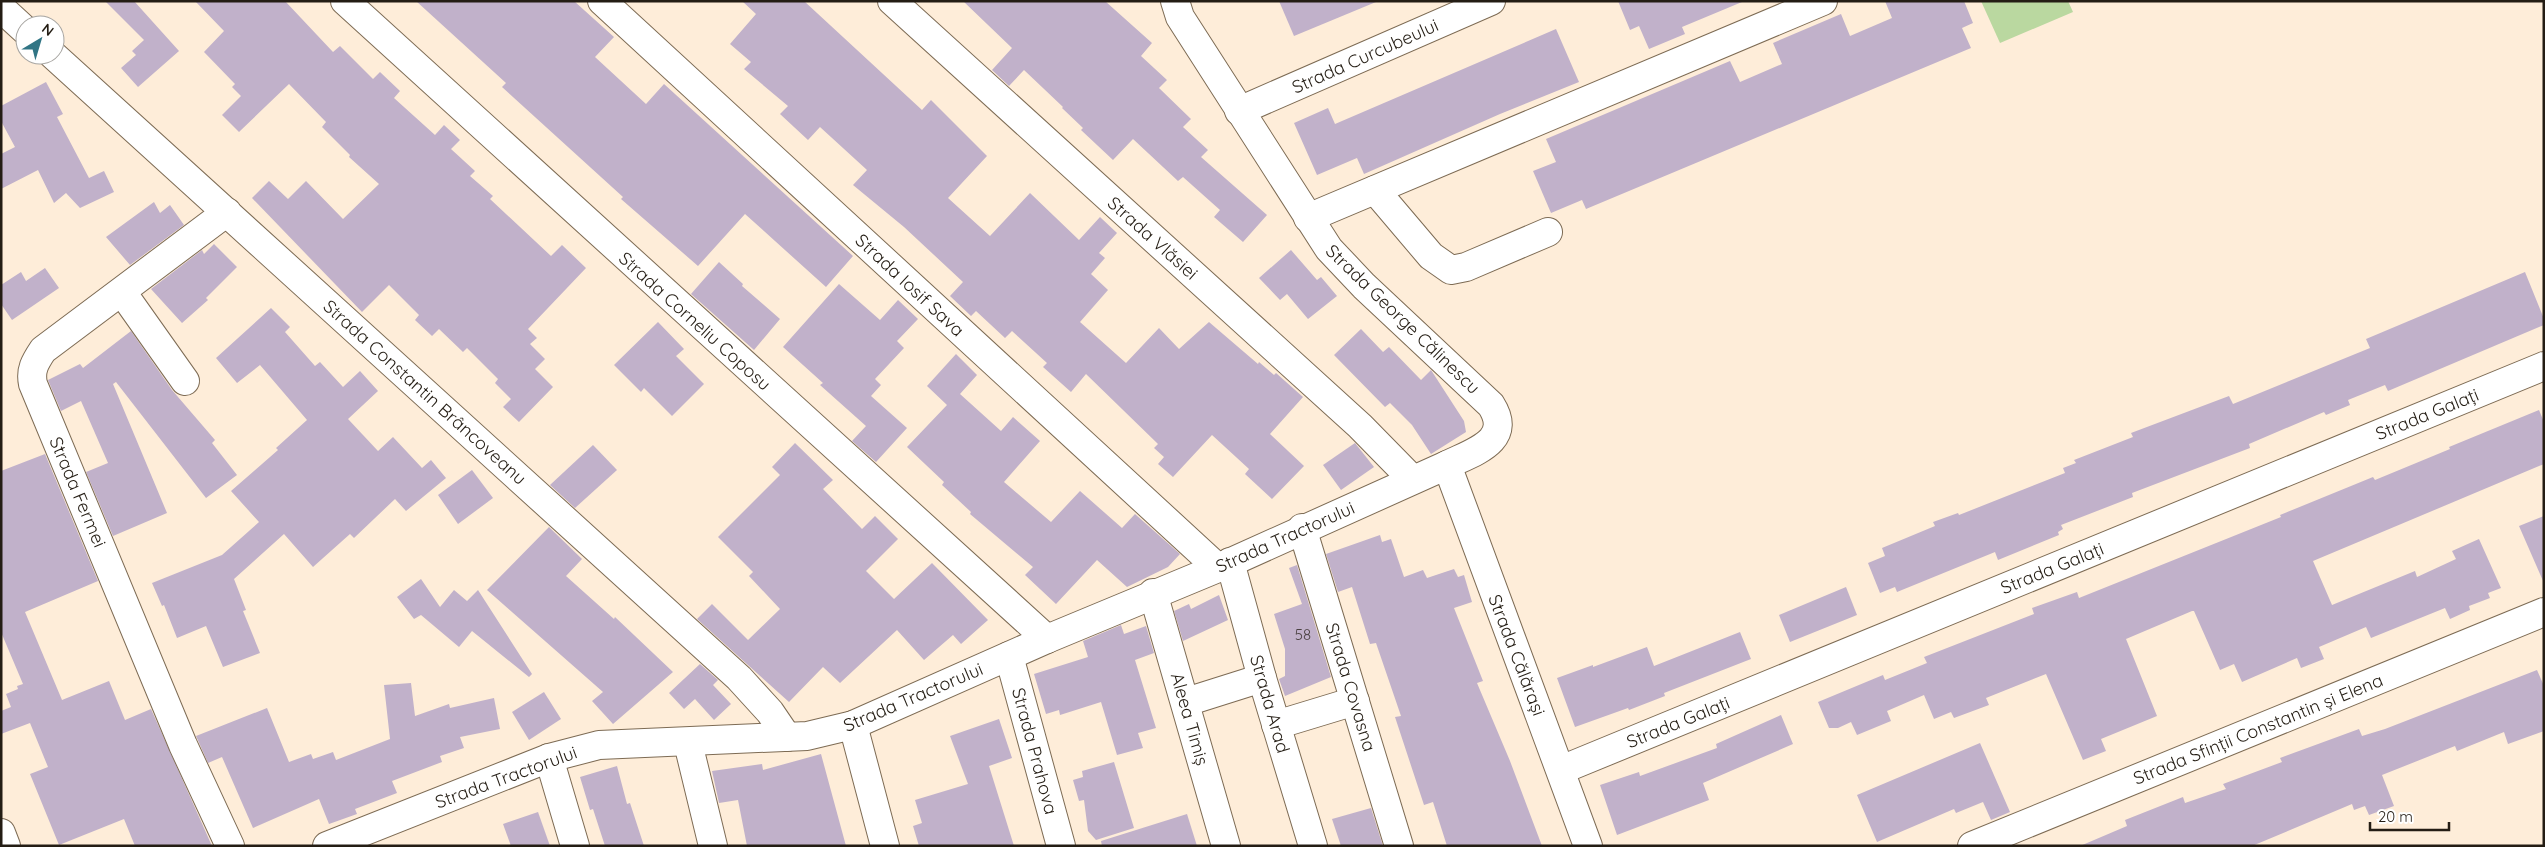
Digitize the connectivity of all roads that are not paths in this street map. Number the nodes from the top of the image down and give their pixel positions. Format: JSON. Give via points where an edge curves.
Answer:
{"nodes":[{"id":1,"x":345,"y":1,"type":"edge"},
{"id":2,"x":602,"y":1,"type":"edge"},
{"id":3,"x":892,"y":1,"type":"edge"},
{"id":4,"x":1491,"y":1,"type":"edge"},
{"id":5,"x":1823,"y":1,"type":"edge"},
{"id":6,"x":1172,"y":6,"type":"edge"},
{"id":7,"x":1,"y":8,"type":"edge"},
{"id":8,"x":15,"y":21,"type":"edge"},
{"id":9,"x":64,"y":65,"type":"edge"},
{"id":10,"x":1240,"y":112,"type":"junction"},
{"id":11,"x":1375,"y":190,"type":"junction"},
{"id":12,"x":228,"y":212,"type":"junction"},
{"id":13,"x":1308,"y":218,"type":"junction"},
{"id":14,"x":1548,"y":232,"type":"dead end"},
{"id":15,"x":122,"y":292,"type":"junction"},
{"id":16,"x":2544,"y":366,"type":"edge"},
{"id":17,"x":185,"y":382,"type":"dead end"},
{"id":18,"x":1447,"y":465,"type":"junction"},
{"id":19,"x":1412,"y":479,"type":"junction"},
{"id":20,"x":1302,"y":528,"type":"junction"},
{"id":21,"x":1224,"y":565,"type":"junction"},
{"id":22,"x":1154,"y":593,"type":"junction"},
{"id":23,"x":2544,"y":612,"type":"edge"},
{"id":24,"x":1047,"y":639,"type":"junction"},
{"id":25,"x":1008,"y":656,"type":"junction"},
{"id":26,"x":1262,"y":678,"type":"junction"},
{"id":27,"x":1355,"y":701,"type":"junction"},
{"id":28,"x":1186,"y":702,"type":"junction"},
{"id":29,"x":853,"y":725,"type":"junction"},
{"id":30,"x":1276,"y":725,"type":"junction"},
{"id":31,"x":787,"y":737,"type":"junction"},
{"id":32,"x":688,"y":743,"type":"junction"},
{"id":33,"x":549,"y":758,"type":"junction"},
{"id":34,"x":1561,"y":770,"type":"junction"},
{"id":35,"x":1,"y":833,"type":"edge"},
{"id":36,"x":375,"y":837,"type":"edge"},
{"id":37,"x":6,"y":846,"type":"edge"},
{"id":38,"x":230,"y":846,"type":"edge"},
{"id":39,"x":327,"y":846,"type":"edge"},
{"id":40,"x":575,"y":846,"type":"edge"},
{"id":41,"x":713,"y":846,"type":"edge"},
{"id":42,"x":885,"y":846,"type":"edge"},
{"id":43,"x":1061,"y":846,"type":"edge"},
{"id":44,"x":1226,"y":846,"type":"edge"},
{"id":45,"x":1313,"y":846,"type":"edge"},
{"id":46,"x":1399,"y":846,"type":"edge"},
{"id":47,"x":1588,"y":846,"type":"edge"},
{"id":48,"x":1972,"y":846,"type":"edge"}],
"edges":[{"from":1,"to":24,"type":"street","name":"Strada Corneliu Coposu"},
{"from":2,"to":21,"type":"street","name":"Strada Iosif Sava"},
{"from":3,"to":19,"type":"street","name":"Strada Vlăsiei","via":[[1360,426]]},
{"from":4,"to":10,"type":"street","name":"Strada Curcubeului"},
{"from":5,"to":11,"type":"street"},
{"from":6,"to":10,"type":"street","name":"Strada George Călinescu"},
{"from":7,"to":8,"type":"street"},
{"from":9,"to":12,"type":"street","name":"Strada Constantin Brâncoveanu"},
{"from":10,"to":13,"type":"street","name":"Strada George Călinescu"},
{"from":11,"to":13,"type":"street"},
{"from":11,"to":14,"type":"street","via":[[1431,256],[1451,270],[1466,267]]},
{"from":12,"to":15,"type":"street","name":"Strada Fermei"},
{"from":12,"to":31,"type":"street","name":"Strada Constantin Brâncoveanu","via":[[739,678],[770,712]]},
{"from":13,"to":18,"type":"street","name":"Strada George Călinescu","via":[[1343,265],[1476,389],[1498,416],[1499,429],[1492,440]]},
{"from":15,"to":17,"type":"street"},
{"from":15,"to":38,"type":"street","name":"Strada Fermei","via":[[43,350],[31,374],[176,727]]},
{"from":16,"to":34,"type":"street","name":"Strada Galați"},
{"from":18,"to":19,"type":"street","name":"Strada Tractorului"},
{"from":18,"to":34,"type":"street","name":"Strada Călărași"},
{"from":19,"to":20,"type":"street","name":"Strada Tractorului"},
{"from":20,"to":21,"type":"street","name":"Strada Tractorului"},
{"from":20,"to":27,"type":"street","name":"Strada Covasna"},
{"from":21,"to":22,"type":"street","name":"Strada Tractorului"},
{"from":21,"to":26,"type":"street","name":"Strada Arad"},
{"from":22,"to":24,"type":"street","name":"Strada Tractorului"},
{"from":22,"to":28,"type":"street","name":"Aleea Timiș"},
{"from":23,"to":48,"type":"street","name":"Strada Sfinții Constantin și Elena"},
{"from":24,"to":25,"type":"street","name":"Strada Tractorului"},
{"from":25,"to":29,"type":"street","name":"Strada Tractorului"},
{"from":25,"to":43,"type":"street","name":"Strada Prahova"},
{"from":26,"to":28,"type":"street"},
{"from":26,"to":30,"type":"street","name":"Strada Arad"},
{"from":27,"to":30,"type":"street"},
{"from":27,"to":46,"type":"street","name":"Strada Covasna"},
{"from":28,"to":44,"type":"street","name":"Aleea Timiș"},
{"from":29,"to":31,"type":"street","name":"Strada Tractorului"},
{"from":29,"to":42,"type":"street"},
{"from":30,"to":45,"type":"street","name":"Strada Arad"},
{"from":31,"to":32,"type":"street","name":"Strada Tractorului"},
{"from":32,"to":33,"type":"street","name":"Strada Tractorului","via":[[599,745]]},
{"from":32,"to":41,"type":"street"},
{"from":33,"to":36,"type":"street","name":"Strada Tractorului"},
{"from":33,"to":40,"type":"street"},
{"from":34,"to":47,"type":"street","name":"Strada Călărași"},
{"from":35,"to":37,"type":"street"},
{"from":36,"to":39,"type":"street","name":"Strada Tractorului"}]}
